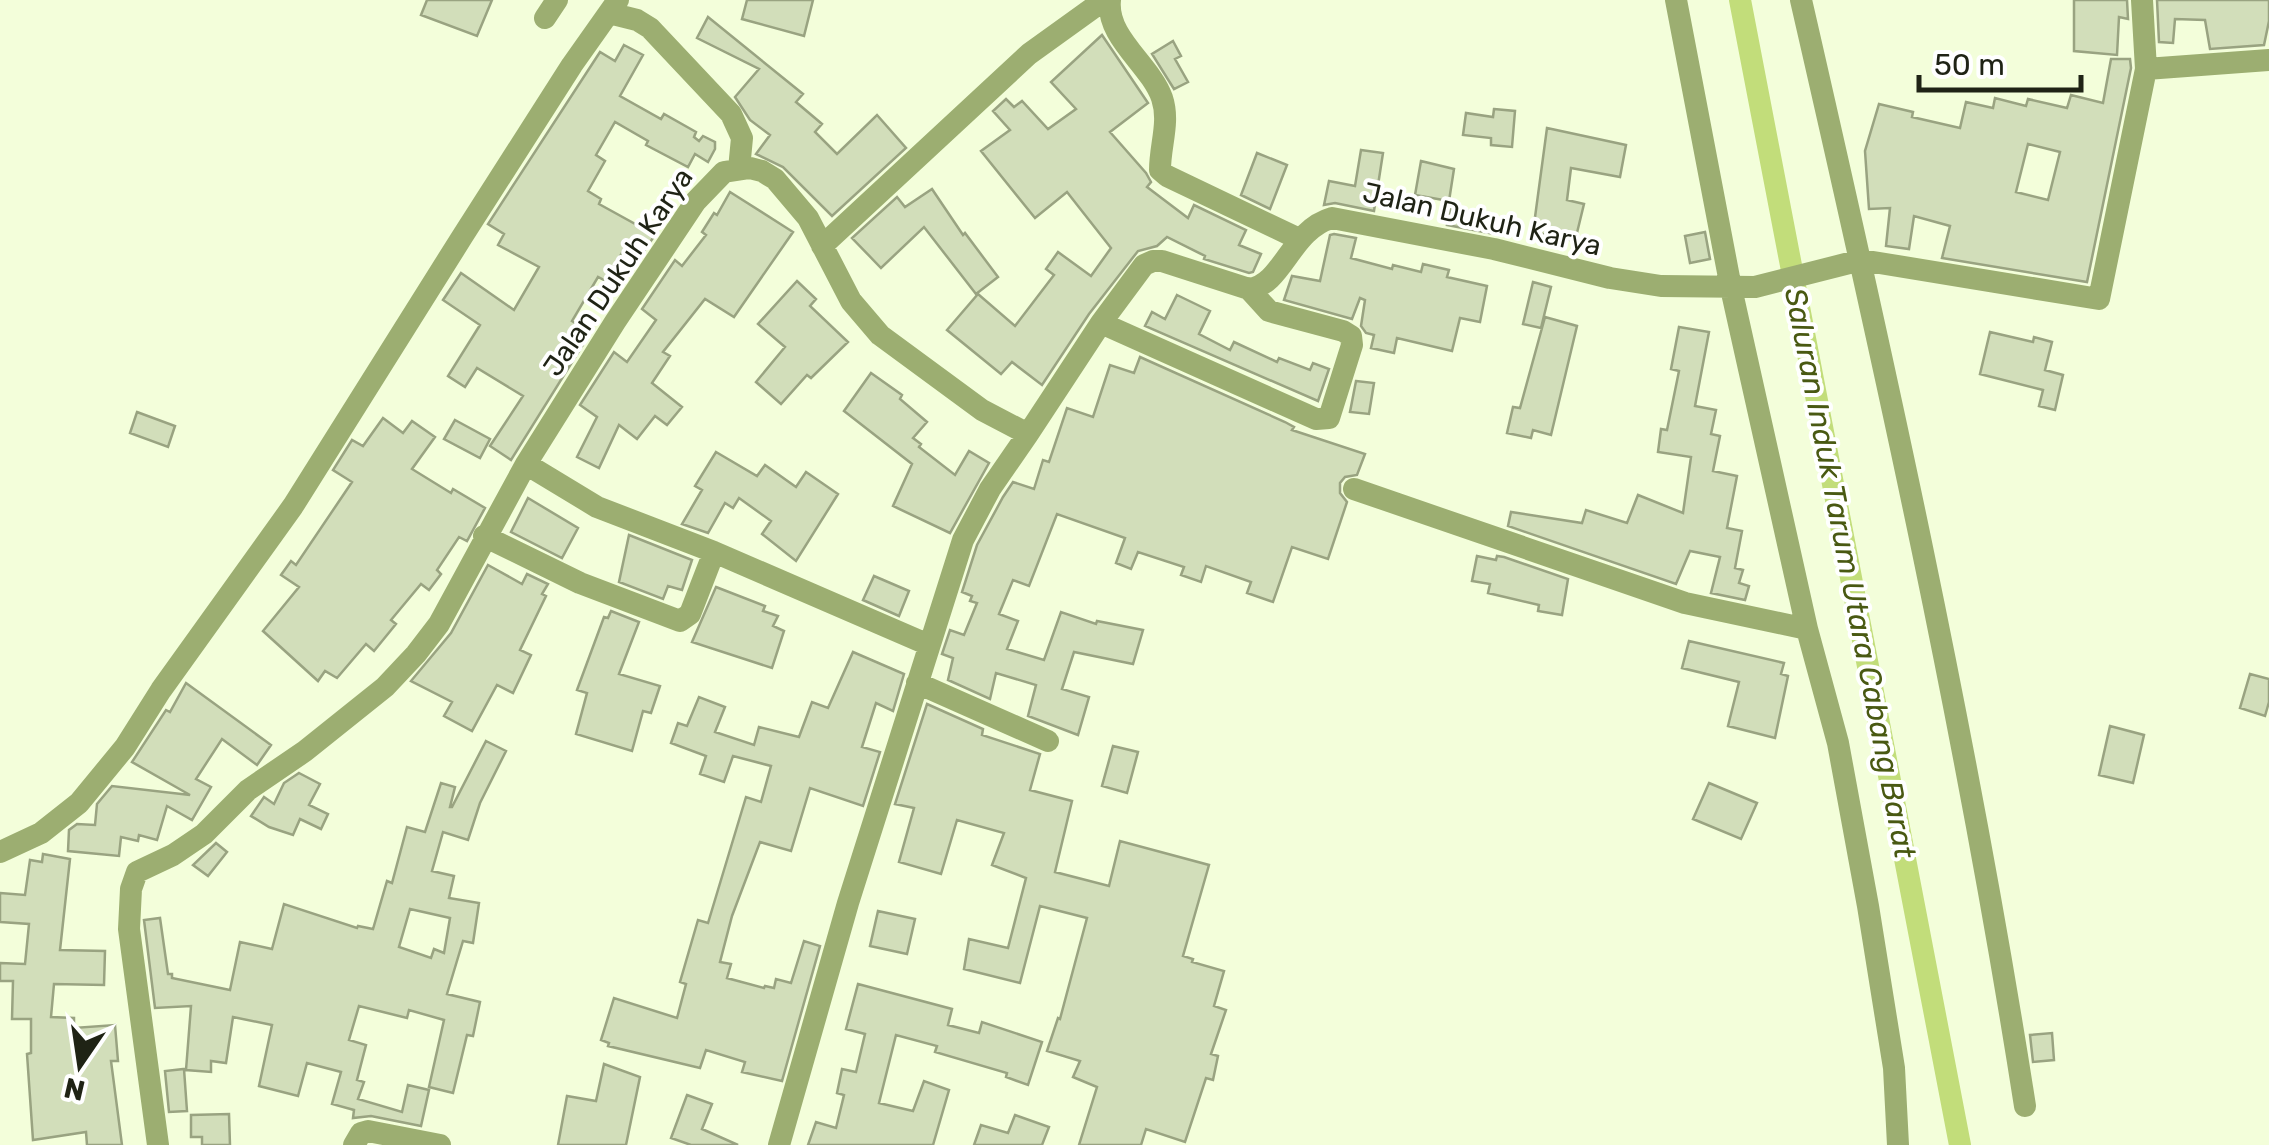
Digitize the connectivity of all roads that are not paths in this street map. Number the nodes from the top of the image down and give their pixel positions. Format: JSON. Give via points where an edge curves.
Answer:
{"nodes":[{"id":1,"x":1107,"y":0,"type":"edge"},
{"id":2,"x":1676,"y":0,"type":"edge"},
{"id":3,"x":1800,"y":0,"type":"edge"},
{"id":4,"x":2142,"y":0,"type":"edge"},
{"id":5,"x":614,"y":6,"type":"edge"},
{"id":6,"x":2269,"y":60,"type":"edge"},
{"id":7,"x":2146,"y":69,"type":"junction"},
{"id":8,"x":739,"y":168,"type":"junction"},
{"id":9,"x":1298,"y":239,"type":"junction"},
{"id":10,"x":822,"y":246,"type":"junction"},
{"id":11,"x":1852,"y":263,"type":"junction"},
{"id":12,"x":1730,"y":288,"type":"junction"},
{"id":13,"x":1249,"y":289,"type":"junction"},
{"id":14,"x":1100,"y":323,"type":"junction"},
{"id":15,"x":1028,"y":434,"type":"junction"},
{"id":16,"x":526,"y":464,"type":"junction"},
{"id":17,"x":1354,"y":489,"type":"dead end"},
{"id":18,"x":484,"y":536,"type":"junction"},
{"id":19,"x":714,"y":552,"type":"junction"},
{"id":20,"x":1807,"y":628,"type":"junction"},
{"id":21,"x":928,"y":645,"type":"junction"},
{"id":22,"x":916,"y":683,"type":"junction"},
{"id":23,"x":1048,"y":741,"type":"dead end"},
{"id":24,"x":0,"y":852,"type":"edge"},
{"id":25,"x":2025,"y":1106,"type":"dead end"},
{"id":26,"x":158,"y":1145,"type":"edge"},
{"id":27,"x":354,"y":1145,"type":"edge"},
{"id":28,"x":440,"y":1145,"type":"edge"},
{"id":29,"x":779,"y":1145,"type":"edge"},
{"id":30,"x":1898,"y":1145,"type":"edge"}],
"edges":[{"from":1,"to":9,"type":"street","via":[[1111,21],[1162,97],[1160,170]]},
{"from":1,"to":10,"type":"street","via":[[1029,54]]},
{"from":2,"to":12,"type":"street"},
{"from":3,"to":11,"type":"street"},
{"from":4,"to":7,"type":"street"},
{"from":5,"to":8,"type":"street","via":[[650,28],[731,114],[742,138]]},
{"from":5,"to":24,"type":"street","via":[[293,506],[125,747],[80,802],[41,833]]},
{"from":6,"to":7,"type":"street"},
{"from":7,"to":11,"type":"street","via":[[2099,298]]},
{"from":8,"to":10,"type":"street","name":"Jalan Dukuh Karya","via":[[775,179]]},
{"from":8,"to":16,"type":"street","name":"Jalan Dukuh Karya","via":[[724,172],[696,201]]},
{"from":9,"to":12,"type":"street","name":"Jalan Dukuh Karya","via":[[1319,222],[1343,218],[1610,278]]},
{"from":9,"to":13,"type":"street","name":"Jalan Dukuh Karya","via":[[1265,285]]},
{"from":10,"to":15,"type":"street","name":"Jalan Dukuh Karya","via":[[851,302],[880,335],[982,410]]},
{"from":11,"to":12,"type":"street","name":"Jalan Dukuh Karya"},
{"from":11,"to":25,"type":"street","via":[[1995,914]]},
{"from":12,"to":20,"type":"street"},
{"from":13,"to":14,"type":"street","via":[[1153,260]]},
{"from":13,"to":14,"type":"street","via":[[1266,310],[1350,336],[1329,418]]},
{"from":14,"to":15,"type":"street"},
{"from":15,"to":21,"type":"street","via":[[974,517]]},
{"from":16,"to":18,"type":"street","name":"Jalan Dukuh Karya"},
{"from":16,"to":19,"type":"street","via":[[597,507]]},
{"from":17,"to":20,"type":"street","via":[[1685,603]]},
{"from":18,"to":19,"type":"street","via":[[680,621],[690,614]]},
{"from":18,"to":26,"type":"street","name":"Jalan Dukuh Karya","via":[[439,624],[385,687],[248,790],[204,834],[137,872],[129,928]]},
{"from":19,"to":21,"type":"street"},
{"from":20,"to":30,"type":"street","via":[[1838,743],[1868,906],[1894,1068]]},
{"from":21,"to":22,"type":"street"},
{"from":22,"to":23,"type":"street"},
{"from":22,"to":29,"type":"street"},
{"from":27,"to":28,"type":"street","via":[[360,1133],[372,1130]]}]}
